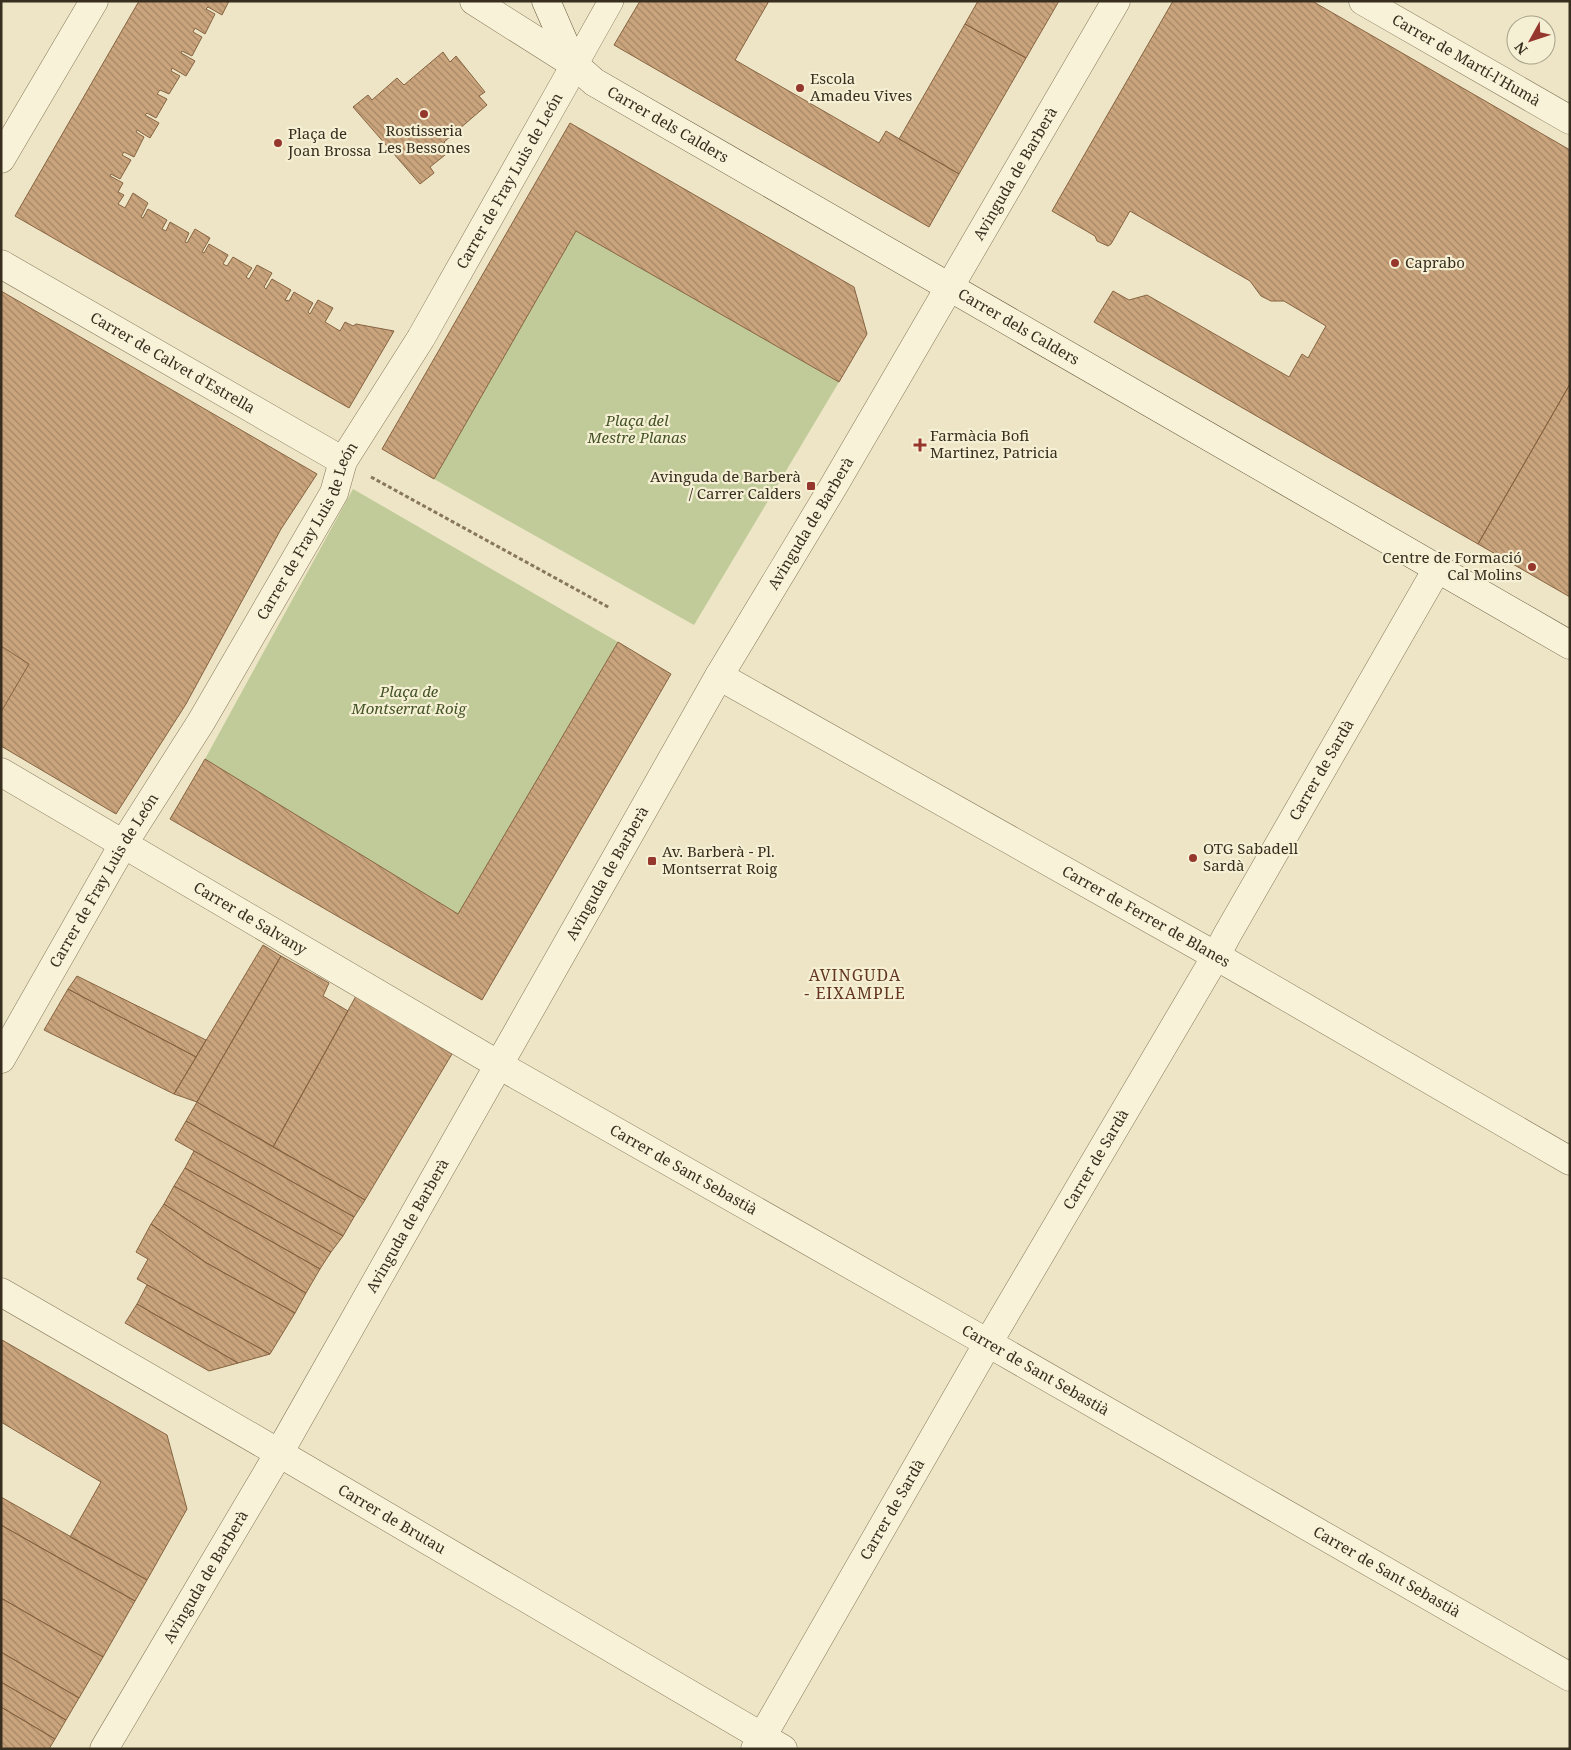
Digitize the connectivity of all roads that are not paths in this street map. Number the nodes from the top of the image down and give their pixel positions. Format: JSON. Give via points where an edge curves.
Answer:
{"nodes":[{"id":1,"x":94,"y":1,"type":"edge"},
{"id":2,"x":474,"y":1,"type":"edge"},
{"id":3,"x":546,"y":1,"type":"edge"},
{"id":4,"x":611,"y":1,"type":"edge"},
{"id":5,"x":1116,"y":1,"type":"edge"},
{"id":6,"x":1363,"y":1,"type":"edge"},
{"id":7,"x":575,"y":65,"type":"junction"},
{"id":8,"x":1570,"y":120,"type":"edge"},
{"id":9,"x":1,"y":159,"type":"edge"},
{"id":10,"x":1,"y":264,"type":"edge"},
{"id":11,"x":950,"y":287,"type":"junction"},
{"id":12,"x":343,"y":461,"type":"junction"},
{"id":13,"x":1437,"y":569,"type":"junction"},
{"id":14,"x":1570,"y":645,"type":"edge"},
{"id":15,"x":719,"y":676,"type":"junction"},
{"id":16,"x":1,"y":772,"type":"edge"},
{"id":17,"x":124,"y":843,"type":"junction"},
{"id":18,"x":1216,"y":956,"type":"junction"},
{"id":19,"x":1,"y":1059,"type":"edge"},
{"id":20,"x":499,"y":1064,"type":"junction"},
{"id":21,"x":1570,"y":1161,"type":"edge"},
{"id":22,"x":1,"y":1292,"type":"edge"},
{"id":23,"x":988,"y":1343,"type":"junction"},
{"id":24,"x":279,"y":1453,"type":"junction"},
{"id":25,"x":1570,"y":1677,"type":"edge"},
{"id":26,"x":766,"y":1745,"type":"edge"},
{"id":27,"x":104,"y":1749,"type":"edge"}],
"edges":[{"from":1,"to":9,"type":"street"},
{"from":2,"to":7,"type":"street","name":"Carrer dels Calders"},
{"from":3,"to":7,"type":"street"},
{"from":4,"to":7,"type":"street","name":"Carrer de Fray Luis de León"},
{"from":5,"to":11,"type":"street","name":"Avinguda de Barberà"},
{"from":6,"to":8,"type":"street","name":"Carrer de Martí-l'Humà"},
{"from":7,"to":11,"type":"street","name":"Carrer dels Calders","via":[[594,82]]},
{"from":7,"to":12,"type":"street","name":"Carrer de Fray Luis de León","via":[[421,338]]},
{"from":10,"to":12,"type":"street","name":"Carrer de Calvet d'Estrella"},
{"from":11,"to":13,"type":"street","name":"Carrer dels Calders"},
{"from":11,"to":15,"type":"street","name":"Avinguda de Barberà"},
{"from":12,"to":17,"type":"street","name":"Carrer de Fray Luis de León","via":[[334,493],[201,722]]},
{"from":13,"to":14,"type":"street","name":"Carrer dels Calders"},
{"from":13,"to":18,"type":"street","name":"Carrer de Sardà"},
{"from":15,"to":18,"type":"street","name":"Carrer de Ferrer de Blanes"},
{"from":15,"to":20,"type":"street","name":"Avinguda de Barberà"},
{"from":16,"to":17,"type":"street","name":"Carrer de Salvany"},
{"from":17,"to":19,"type":"street","name":"Carrer de Fray Luis de León"},
{"from":17,"to":20,"type":"street","name":"Carrer de Salvany"},
{"from":18,"to":21,"type":"street","name":"Carrer de Ferrer de Blanes"},
{"from":18,"to":23,"type":"street","name":"Carrer de Sardà"},
{"from":20,"to":23,"type":"street","name":"Carrer de Sant Sebastià"},
{"from":20,"to":24,"type":"street","name":"Avinguda de Barberà"},
{"from":22,"to":24,"type":"street","name":"Carrer de Brutau"},
{"from":23,"to":25,"type":"street","name":"Carrer de Sant Sebastià"},
{"from":23,"to":26,"type":"street","name":"Carrer de Sardà"},
{"from":24,"to":26,"type":"street","name":"Carrer de Brutau"},
{"from":24,"to":27,"type":"street","name":"Avinguda de Barberà"}]}
